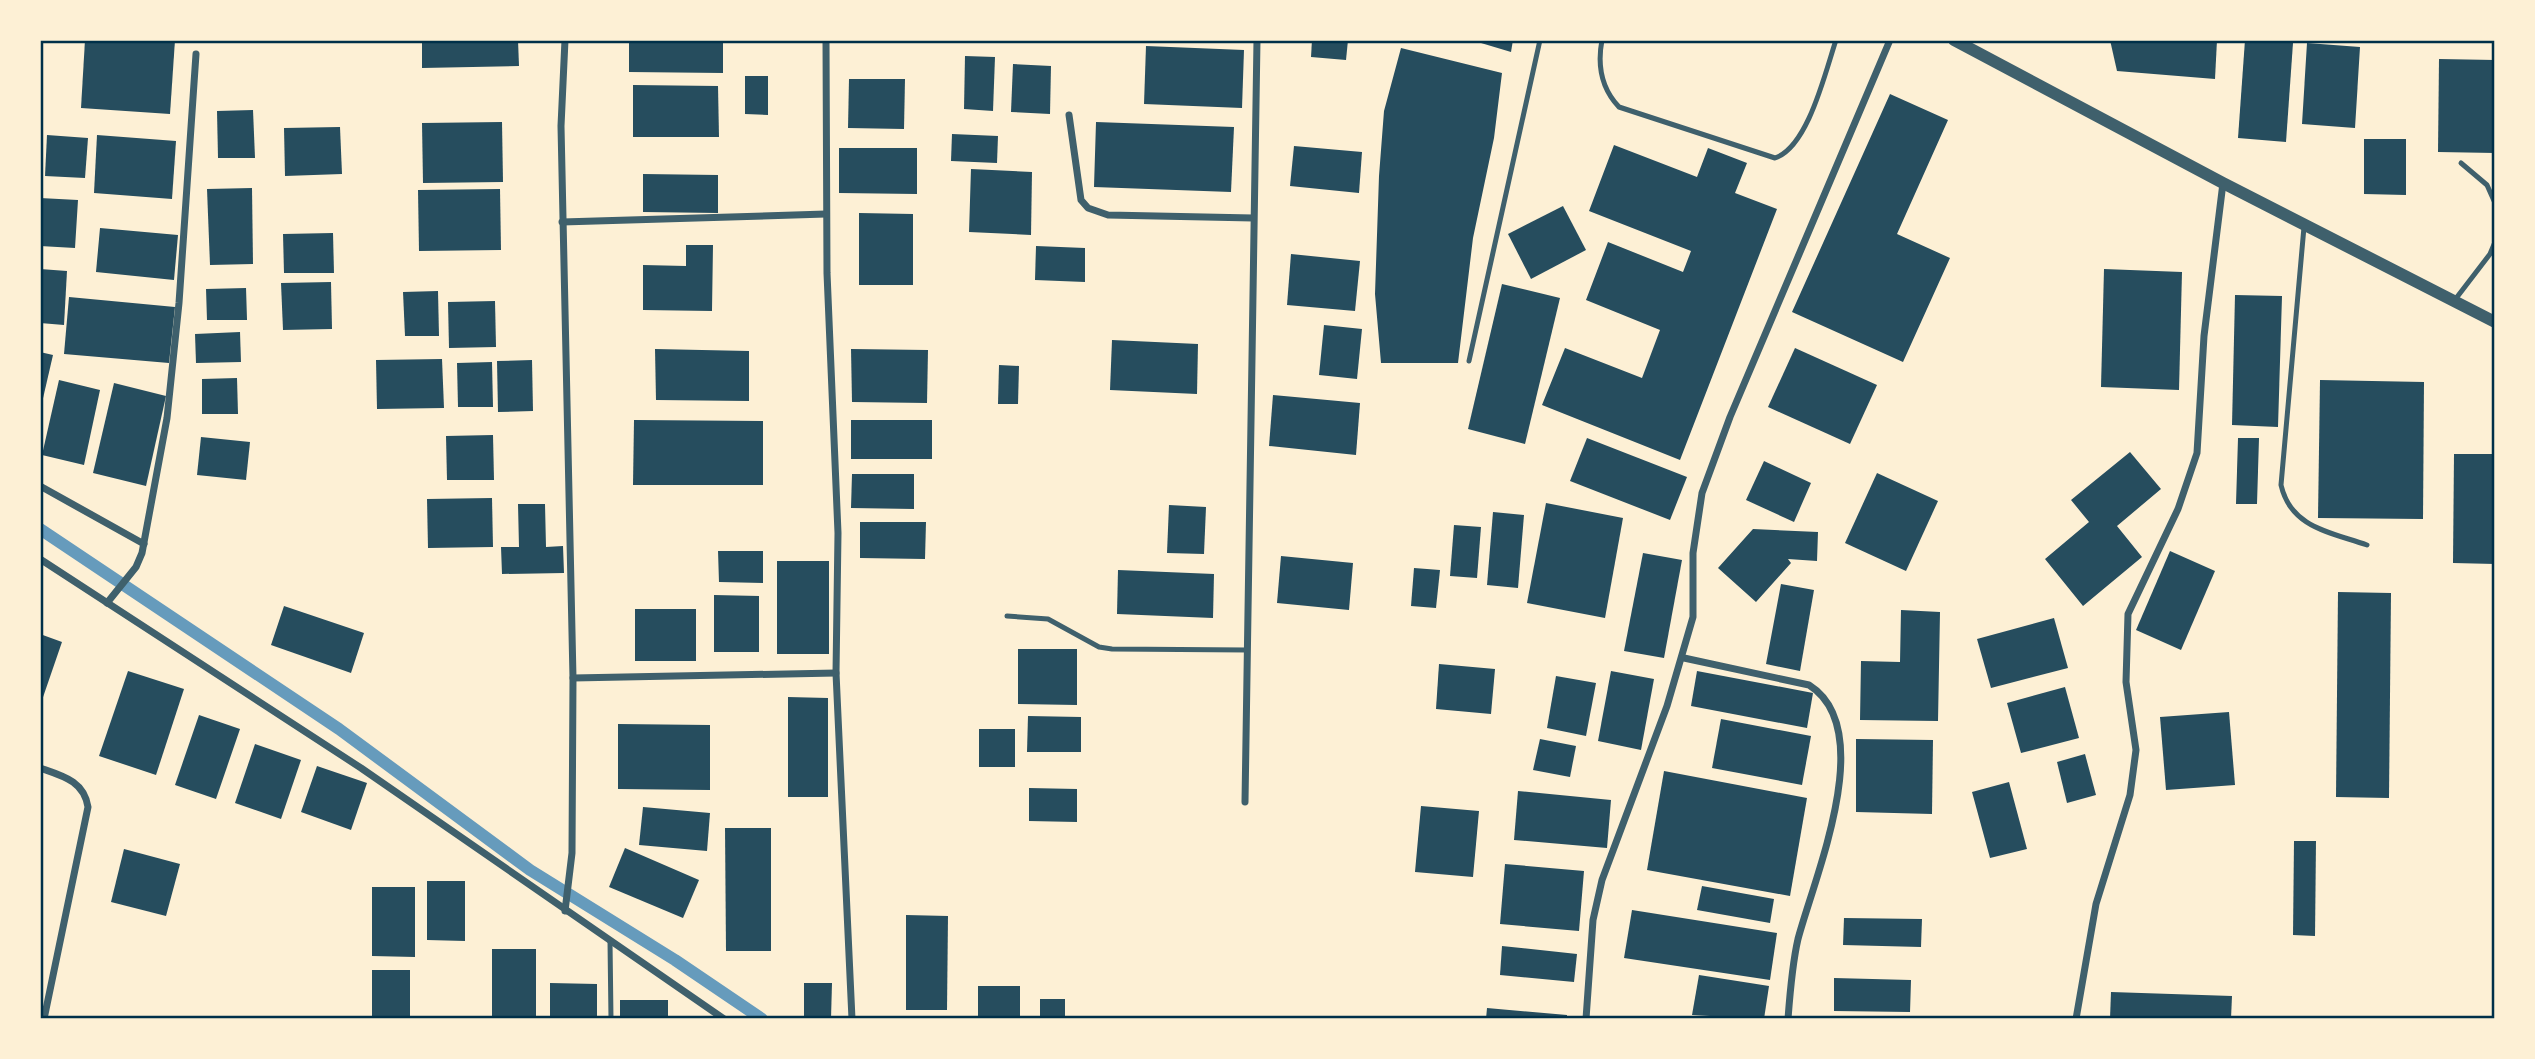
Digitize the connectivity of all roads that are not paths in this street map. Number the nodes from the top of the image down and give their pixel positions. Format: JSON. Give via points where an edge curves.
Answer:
{"nodes":[{"id":1,"x":565,"y":40,"type":"edge"},
{"id":2,"x":825,"y":40,"type":"edge"},
{"id":3,"x":1256,"y":40,"type":"edge"},
{"id":4,"x":1539,"y":40,"type":"edge"},
{"id":5,"x":1602,"y":40,"type":"edge"},
{"id":6,"x":1836,"y":40,"type":"edge"},
{"id":7,"x":1890,"y":40,"type":"edge"},
{"id":8,"x":1954,"y":40,"type":"edge"},
{"id":9,"x":196,"y":54,"type":"dead end"},
{"id":10,"x":1069,"y":115,"type":"dead end"},
{"id":11,"x":2461,"y":163,"type":"dead end"},
{"id":12,"x":2223,"y":183,"type":"junction"},
{"id":13,"x":2495,"y":203,"type":"edge"},
{"id":14,"x":826,"y":214,"type":"junction"},
{"id":15,"x":1253,"y":218,"type":"junction"},
{"id":16,"x":562,"y":222,"type":"junction"},
{"id":17,"x":2305,"y":224,"type":"junction"},
{"id":18,"x":2495,"y":242,"type":"edge"},
{"id":19,"x":2454,"y":301,"type":"junction"},
{"id":20,"x":2495,"y":322,"type":"edge"},
{"id":21,"x":1469,"y":361,"type":"dead end"},
{"id":22,"x":40,"y":486,"type":"edge"},
{"id":23,"x":144,"y":544,"type":"junction"},
{"id":24,"x":2367,"y":545,"type":"dead end"},
{"id":25,"x":40,"y":559,"type":"edge"},
{"id":26,"x":107,"y":603,"type":"junction"},
{"id":27,"x":1007,"y":616,"type":"dead end"},
{"id":28,"x":1247,"y":650,"type":"junction"},
{"id":29,"x":1684,"y":658,"type":"junction"},
{"id":30,"x":836,"y":673,"type":"junction"},
{"id":31,"x":573,"y":678,"type":"junction"},
{"id":32,"x":40,"y":768,"type":"edge"},
{"id":33,"x":1245,"y":802,"type":"dead end"},
{"id":34,"x":565,"y":911,"type":"junction"},
{"id":35,"x":610,"y":941,"type":"junction"},
{"id":36,"x":44,"y":1019,"type":"edge"},
{"id":37,"x":611,"y":1019,"type":"edge"},
{"id":38,"x":724,"y":1019,"type":"edge"},
{"id":39,"x":852,"y":1019,"type":"edge"},
{"id":40,"x":1586,"y":1019,"type":"edge"},
{"id":41,"x":1788,"y":1019,"type":"edge"},
{"id":42,"x":2076,"y":1019,"type":"edge"}],
"edges":[{"from":1,"to":16,"type":"street"},
{"from":2,"to":14,"type":"street"},
{"from":3,"to":15,"type":"street"},
{"from":4,"to":21,"type":"lane"},
{"from":5,"to":6,"type":"lane","via":[[1598,60],[1606,93],[1619,107],[1775,159],[1788,154],[1803,132]]},
{"from":7,"to":29,"type":"street","via":[[1702,493],[1693,553],[1693,617]]},
{"from":8,"to":12,"type":"street"},
{"from":9,"to":23,"type":"street","via":[[178,316],[167,418]]},
{"from":10,"to":15,"type":"street","via":[[1081,200],[1088,208],[1108,215]]},
{"from":11,"to":13,"type":"lane","via":[[2487,185]]},
{"from":12,"to":17,"type":"street"},
{"from":12,"to":42,"type":"street","via":[[2204,336],[2197,453],[2178,509],[2128,614],[2126,682],[2136,750],[2130,795],[2096,904]]},
{"from":14,"to":16,"type":"street"},
{"from":14,"to":30,"type":"street","via":[[838,533]]},
{"from":15,"to":28,"type":"street"},
{"from":16,"to":31,"type":"street"},
{"from":17,"to":19,"type":"street"},
{"from":17,"to":24,"type":"lane","via":[[2281,485],[2285,504],[2309,525]]},
{"from":18,"to":19,"type":"lane"},
{"from":19,"to":20,"type":"street"},
{"from":22,"to":23,"type":"street"},
{"from":23,"to":26,"type":"street","via":[[136,567]]},
{"from":25,"to":26,"type":"street"},
{"from":26,"to":34,"type":"street","via":[[361,768]]},
{"from":27,"to":28,"type":"lane","via":[[1048,620],[1099,647],[1112,649]]},
{"from":28,"to":33,"type":"street"},
{"from":29,"to":40,"type":"street","via":[[1602,880],[1593,920]]},
{"from":29,"to":41,"type":"street","via":[[1809,685],[1824,695],[1840,732],[1832,827],[1798,939]]},
{"from":30,"to":31,"type":"street"},
{"from":30,"to":39,"type":"street"},
{"from":31,"to":34,"type":"street","via":[[571,874]]},
{"from":32,"to":36,"type":"street","via":[[75,782],[88,807]]},
{"from":34,"to":35,"type":"street"},
{"from":35,"to":37,"type":"lane"},
{"from":35,"to":38,"type":"street"}]}
